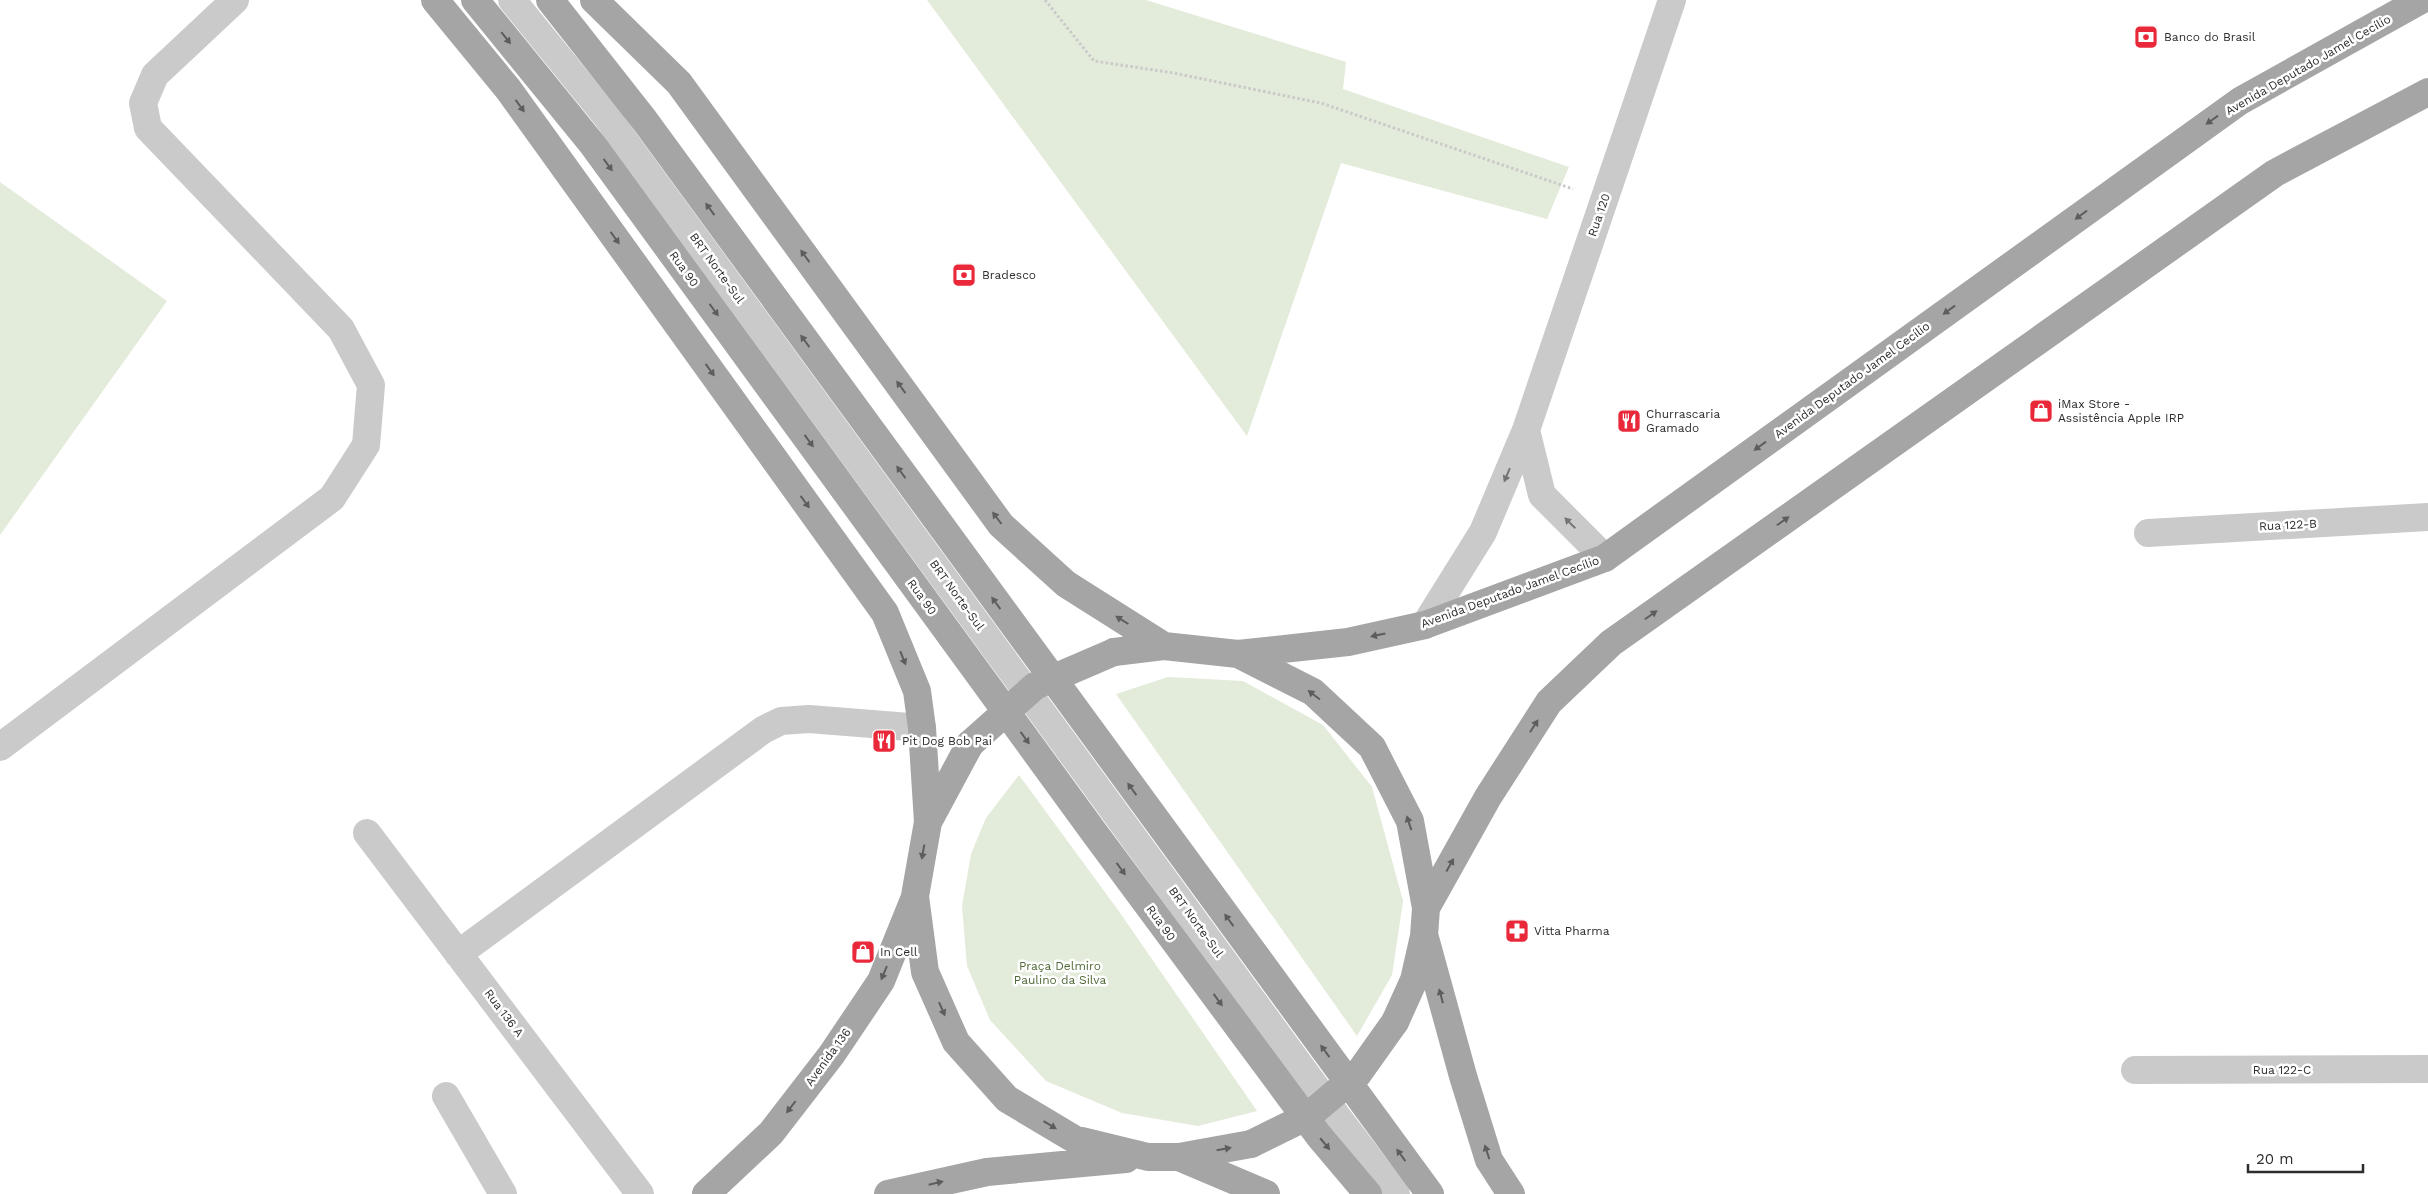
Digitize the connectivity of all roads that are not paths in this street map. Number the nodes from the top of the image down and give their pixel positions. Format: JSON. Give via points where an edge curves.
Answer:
{"nodes":[{"id":1,"x":235,"y":0,"type":"edge"},
{"id":2,"x":435,"y":0,"type":"edge"},
{"id":3,"x":475,"y":0,"type":"edge"},
{"id":4,"x":512,"y":0,"type":"edge"},
{"id":5,"x":550,"y":0,"type":"edge"},
{"id":6,"x":594,"y":0,"type":"edge"},
{"id":7,"x":1672,"y":0,"type":"edge"},
{"id":8,"x":2421,"y":0,"type":"edge"},
{"id":9,"x":2428,"y":92,"type":"edge"},
{"id":10,"x":1526,"y":430,"type":"junction"},
{"id":11,"x":2428,"y":517,"type":"edge"},
{"id":12,"x":2148,"y":533,"type":"dead end"},
{"id":13,"x":1605,"y":558,"type":"junction"},
{"id":14,"x":1425,"y":625,"type":"junction"},
{"id":15,"x":1164,"y":646,"type":"junction"},
{"id":16,"x":1238,"y":654,"type":"junction"},
{"id":17,"x":922,"y":728,"type":"junction"},
{"id":18,"x":0,"y":747,"type":"edge"},
{"id":19,"x":928,"y":822,"type":"junction"},
{"id":20,"x":367,"y":833,"type":"dead end"},
{"id":21,"x":915,"y":896,"type":"junction"},
{"id":22,"x":1426,"y":908,"type":"junction"},
{"id":23,"x":1424,"y":936,"type":"junction"},
{"id":24,"x":458,"y":954,"type":"junction"},
{"id":25,"x":2428,"y":1069,"type":"edge"},
{"id":26,"x":2135,"y":1070,"type":"dead end"},
{"id":27,"x":446,"y":1096,"type":"dead end"},
{"id":28,"x":1148,"y":1157,"type":"junction"},
{"id":29,"x":1179,"y":1157,"type":"junction"},
{"id":30,"x":503,"y":1194,"type":"edge"},
{"id":31,"x":640,"y":1194,"type":"edge"},
{"id":32,"x":706,"y":1194,"type":"edge"},
{"id":33,"x":888,"y":1194,"type":"edge"},
{"id":34,"x":1266,"y":1194,"type":"edge"},
{"id":35,"x":1368,"y":1194,"type":"edge"},
{"id":36,"x":1396,"y":1194,"type":"edge"},
{"id":37,"x":1430,"y":1194,"type":"edge"},
{"id":38,"x":1510,"y":1194,"type":"edge"}],
"edges":[{"from":1,"to":18,"type":"street","via":[[155,75],[143,103],[148,128],[342,329],[371,385],[366,445],[332,498]]},
{"from":2,"to":17,"type":"main road","one_way":true,"via":[[508,90],[885,613],[917,691]]},
{"from":3,"to":35,"type":"main road","name":"Rua 90","one_way":true,"via":[[593,144],[1093,831],[1319,1136]]},
{"from":4,"to":36,"type":"street","name":"BRT Norte-Sul","via":[[607,117]]},
{"from":37,"to":5,"type":"main road","one_way":true,"via":[[645,121]]},
{"from":15,"to":6,"type":"main road","one_way":true,"via":[[1066,584],[1001,524],[679,83]]},
{"from":7,"to":10,"type":"street","name":"Rua 120"},
{"from":8,"to":13,"type":"main road","name":"Avenida Deputado Jamel Cecílio","one_way":true,"via":[[2240,101]]},
{"from":22,"to":9,"type":"main road","one_way":true,"via":[[1488,797],[1550,702],[1611,643],[2275,173]]},
{"from":13,"to":10,"type":"street","one_way":true,"via":[[1542,495]]},
{"from":10,"to":14,"type":"street","name":"Rua 120","one_way":true,"via":[[1483,532]]},
{"from":11,"to":12,"type":"street","name":"Rua 122-B"},
{"from":13,"to":14,"type":"main road","name":"Avenida Deputado Jamel Cecílio"},
{"from":14,"to":16,"type":"main road","name":"Avenida Deputado Jamel Cecílio","one_way":true,"via":[[1348,642]]},
{"from":15,"to":16,"type":"main road"},
{"from":15,"to":19,"type":"main road","bridge":true,"via":[[1114,652],[1035,686],[970,744]]},
{"from":22,"to":16,"type":"main road","one_way":true,"via":[[1410,821],[1372,747],[1312,692]]},
{"from":17,"to":19,"type":"main road"},
{"from":17,"to":24,"type":"street","via":[[809,719],[781,722],[763,730]]},
{"from":19,"to":21,"type":"main road","one_way":true},
{"from":20,"to":24,"type":"street","name":"Rua 136 A"},
{"from":21,"to":28,"type":"main road","one_way":true,"via":[[925,972],[956,1042],[1008,1099],[1074,1139]]},
{"from":21,"to":32,"type":"main road","name":"Avenida 136","one_way":true,"via":[[881,981],[832,1054],[771,1133]]},
{"from":22,"to":23,"type":"main road"},
{"from":29,"to":23,"type":"main road","one_way":true,"bridge":true,"via":[[1251,1144],[1308,1116],[1358,1074],[1395,1022],[1414,980]]},
{"from":38,"to":23,"type":"main road","one_way":true,"via":[[1489,1160],[1462,1076]]},
{"from":24,"to":31,"type":"street","name":"Rua 136 A"},
{"from":25,"to":26,"type":"street","name":"Rua 122-C"},
{"from":27,"to":30,"type":"street"},
{"from":28,"to":29,"type":"main road"},
{"from":33,"to":28,"type":"main road","one_way":true,"via":[[987,1172]]},
{"from":29,"to":34,"type":"main road"}]}
